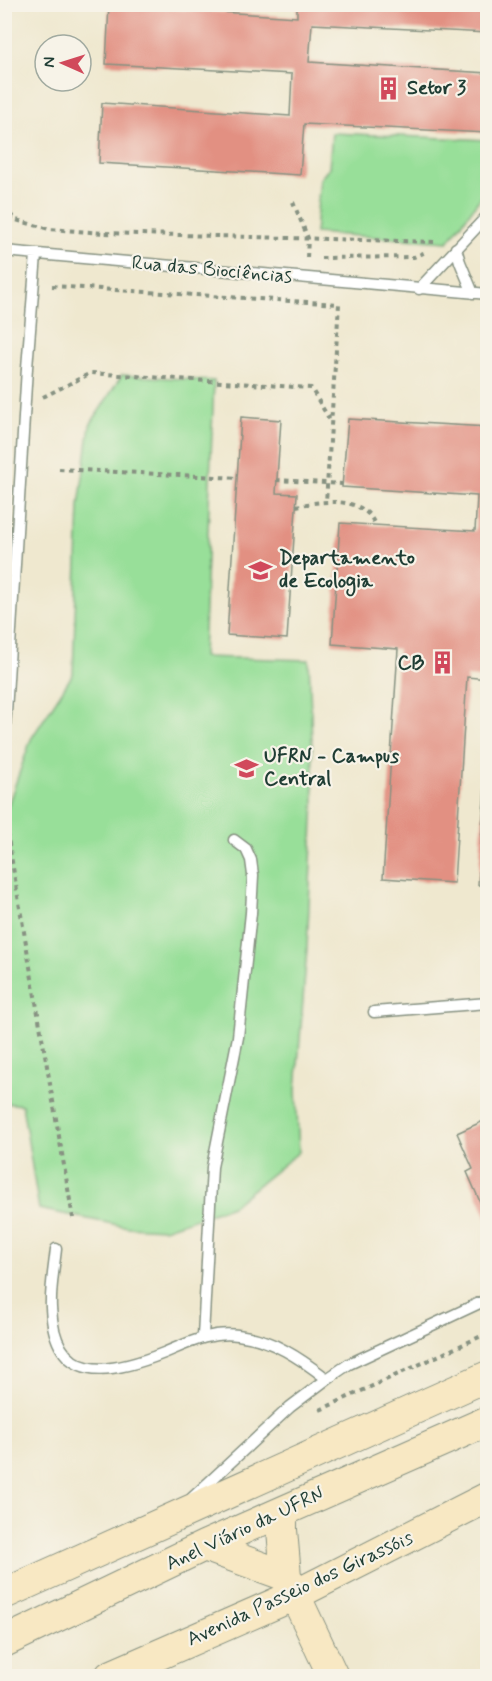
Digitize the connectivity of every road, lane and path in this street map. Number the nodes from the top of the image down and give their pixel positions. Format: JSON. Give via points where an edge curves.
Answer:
{"nodes":[{"id":1,"x":293,"y":202,"type":"dead end"},
{"id":2,"x":4,"y":208,"type":"edge"},
{"id":3,"x":488,"y":215,"type":"edge"},
{"id":4,"x":308,"y":238,"type":"junction"},
{"id":5,"x":452,"y":245,"type":"junction"},
{"id":6,"x":4,"y":251,"type":"edge"},
{"id":7,"x":36,"y":255,"type":"junction"},
{"id":8,"x":296,"y":257,"type":"dead end"},
{"id":9,"x":319,"y":258,"type":"dead end"},
{"id":10,"x":51,"y":286,"type":"dead end"},
{"id":11,"x":419,"y":289,"type":"junction"},
{"id":12,"x":473,"y":293,"type":"junction"},
{"id":13,"x":488,"y":294,"type":"edge"},
{"id":14,"x":42,"y":398,"type":"dead end"},
{"id":15,"x":331,"y":423,"type":"junction"},
{"id":16,"x":59,"y":469,"type":"dead end"},
{"id":17,"x":238,"y":478,"type":"dead end"},
{"id":18,"x":276,"y":480,"type":"dead end"},
{"id":19,"x":328,"y":483,"type":"junction"},
{"id":20,"x":342,"y":484,"type":"dead end"},
{"id":21,"x":326,"y":502,"type":"junction"},
{"id":22,"x":296,"y":506,"type":"dead end"},
{"id":23,"x":375,"y":525,"type":"dead end"},
{"id":24,"x":4,"y":744,"type":"edge"},
{"id":25,"x":4,"y":815,"type":"edge"},
{"id":26,"x":234,"y":840,"type":"dead end"},
{"id":27,"x":488,"y":1003,"type":"edge"},
{"id":28,"x":374,"y":1012,"type":"dead end"},
{"id":29,"x":73,"y":1218,"type":"dead end"},
{"id":30,"x":56,"y":1249,"type":"dead end"},
{"id":31,"x":488,"y":1299,"type":"edge"},
{"id":32,"x":488,"y":1333,"type":"edge"},
{"id":33,"x":203,"y":1336,"type":"junction"},
{"id":34,"x":488,"y":1376,"type":"edge"},
{"id":35,"x":327,"y":1378,"type":"junction"},
{"id":36,"x":318,"y":1411,"type":"dead end"},
{"id":37,"x":488,"y":1421,"type":"edge"},
{"id":38,"x":488,"y":1497,"type":"edge"},
{"id":39,"x":282,"y":1512,"type":"junction"},
{"id":40,"x":168,"y":1521,"type":"junction"},
{"id":41,"x":204,"y":1546,"type":"junction"},
{"id":42,"x":291,"y":1586,"type":"junction"},
{"id":43,"x":4,"y":1594,"type":"edge"},
{"id":44,"x":4,"y":1642,"type":"edge"},
{"id":45,"x":110,"y":1677,"type":"edge"},
{"id":46,"x":333,"y":1677,"type":"edge"}],
"edges":[{"from":1,"to":4,"type":"path"},
{"from":2,"to":4,"type":"path","via":[[16,220],[49,229]]},
{"from":3,"to":5,"type":"lane","via":[[470,236]]},
{"from":4,"to":5,"type":"path"},
{"from":4,"to":8,"type":"path","via":[[307,258]]},
{"from":5,"to":9,"type":"path","via":[[414,257]]},
{"from":5,"to":11,"type":"lane"},
{"from":5,"to":12,"type":"lane"},
{"from":6,"to":7,"type":"lane","name":"Rua das Biociências"},
{"from":7,"to":11,"type":"lane","name":"Rua das Biociências"},
{"from":7,"to":24,"type":"lane"},
{"from":10,"to":15,"type":"path","via":[[339,304]]},
{"from":11,"to":12,"type":"lane","name":"Rua das Biociências"},
{"from":12,"to":13,"type":"lane","name":"Rua das Biociências"},
{"from":14,"to":15,"type":"path","via":[[91,373],[311,388]]},
{"from":15,"to":19,"type":"path"},
{"from":16,"to":17,"type":"path"},
{"from":18,"to":19,"type":"path"},
{"from":19,"to":20,"type":"path"},
{"from":19,"to":21,"type":"path"},
{"from":21,"to":22,"type":"path"},
{"from":21,"to":23,"type":"path","via":[[361,508],[372,516]]},
{"from":25,"to":29,"type":"path"},
{"from":26,"to":33,"type":"lane","via":[[246,849],[250,860],[251,913],[238,1037],[212,1167]]},
{"from":27,"to":28,"type":"lane"},
{"from":30,"to":33,"type":"lane","via":[[51,1307],[56,1339],[69,1360],[93,1370],[126,1366]]},
{"from":31,"to":35,"type":"lane"},
{"from":32,"to":36,"type":"path"},
{"from":33,"to":35,"type":"lane","via":[[237,1335],[270,1343],[298,1356]]},
{"from":34,"to":40,"type":"main road","name":"Anel Viário da UFRN"},
{"from":35,"to":40,"type":"lane","via":[[290,1407]]},
{"from":37,"to":39,"type":"main road","name":"Anel Viário da UFRN"},
{"from":38,"to":42,"type":"main road","name":"Avenida Passeio dos Girassóis"},
{"from":39,"to":41,"type":"main road","name":"Anel Viário da UFRN"},
{"from":39,"to":42,"type":"main road"},
{"from":40,"to":43,"type":"main road","name":"Anel Viário da UFRN"},
{"from":41,"to":42,"type":"main road"},
{"from":41,"to":44,"type":"main road","name":"Anel Viário da UFRN"},
{"from":42,"to":45,"type":"main road","name":"Avenida Passeio dos Girassóis"},
{"from":42,"to":46,"type":"main road"}]}
